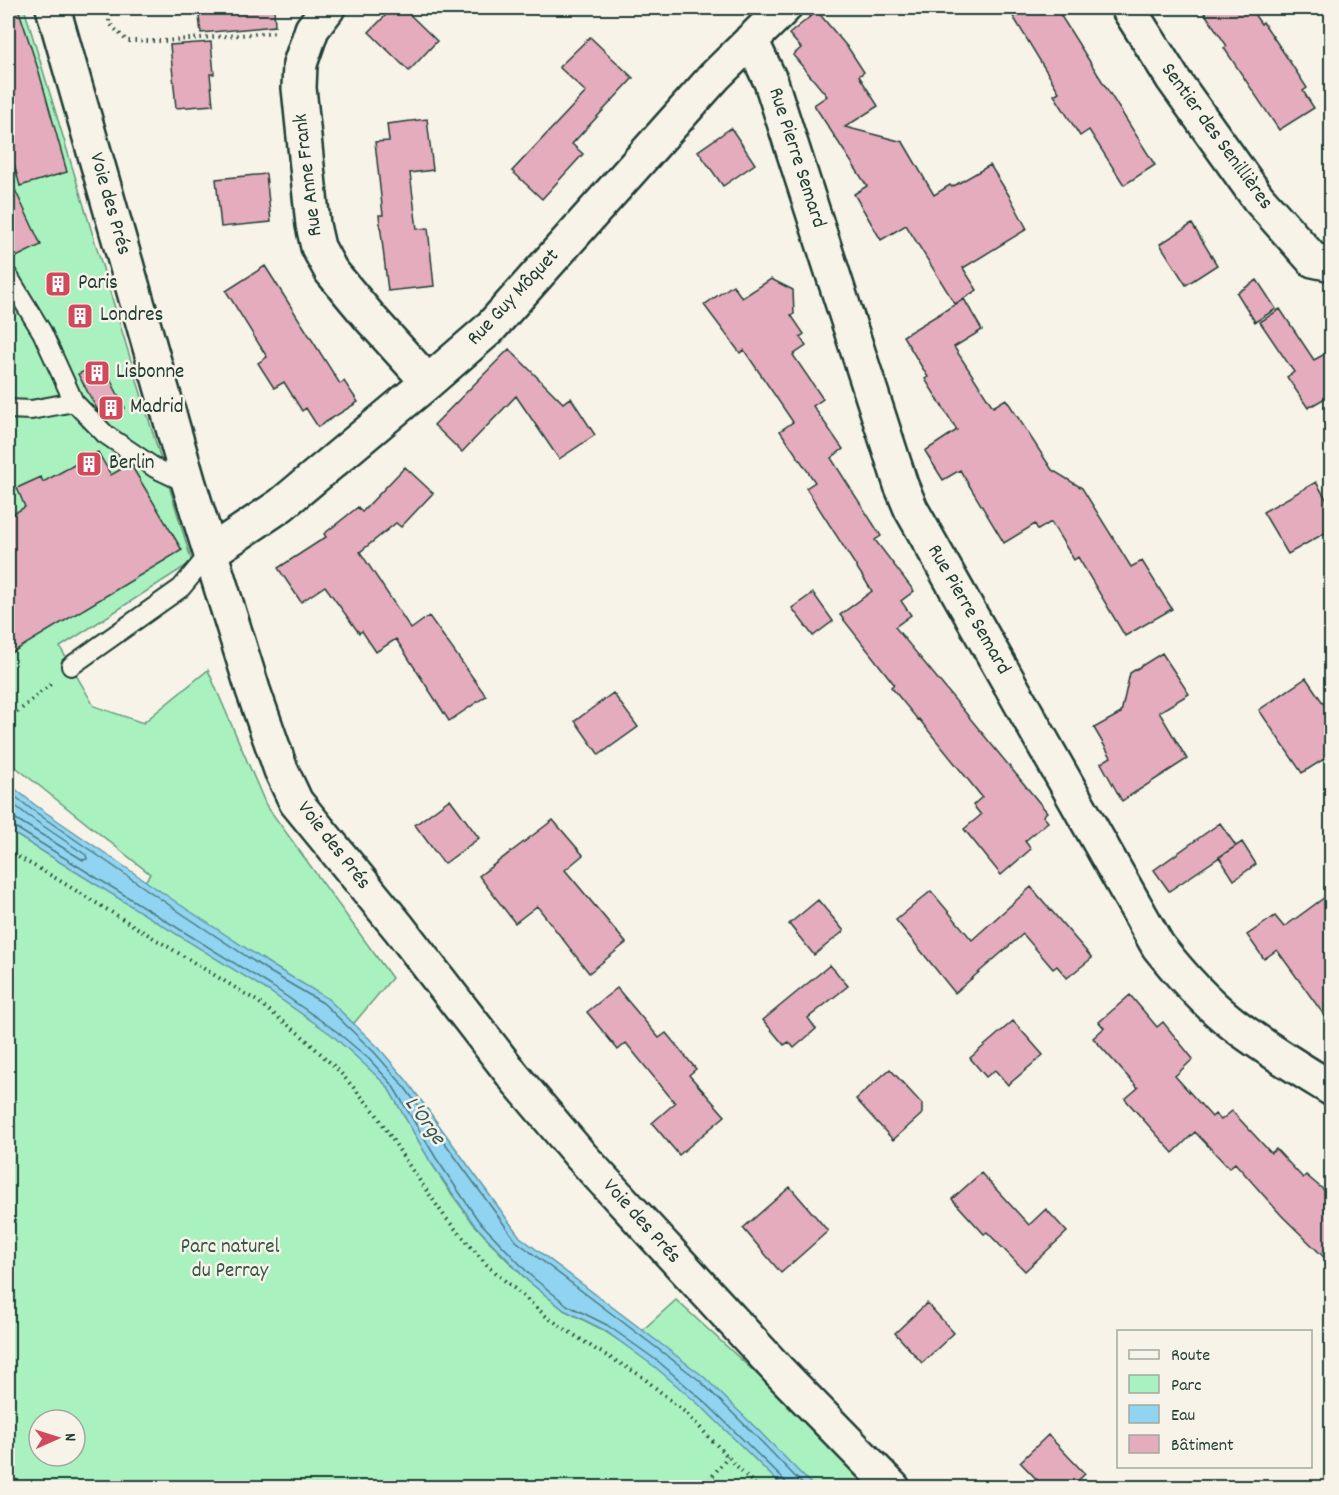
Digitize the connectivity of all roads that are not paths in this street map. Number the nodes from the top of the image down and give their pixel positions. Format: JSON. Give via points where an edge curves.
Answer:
{"nodes":[{"id":1,"x":53,"y":8,"type":"edge"},
{"id":2,"x":783,"y":8,"type":"edge"},
{"id":3,"x":1128,"y":8,"type":"edge"},
{"id":4,"x":320,"y":18,"type":"edge"},
{"id":5,"x":751,"y":40,"type":"junction"},
{"id":6,"x":1322,"y":262,"type":"edge"},
{"id":7,"x":8,"y":276,"type":"edge"},
{"id":8,"x":428,"y":382,"type":"junction"},
{"id":9,"x":74,"y":402,"type":"junction"},
{"id":10,"x":8,"y":409,"type":"edge"},
{"id":11,"x":189,"y":484,"type":"junction"},
{"id":12,"x":211,"y":552,"type":"junction"},
{"id":13,"x":71,"y":666,"type":"road end"},
{"id":14,"x":1332,"y":1089,"type":"edge"},
{"id":15,"x":893,"y":1488,"type":"edge"}],
"edges":[{"from":1,"to":11,"type":"street","name":"Voie des Prés"},
{"from":2,"to":5,"type":"street","name":"Rue Guy Môquet"},
{"from":3,"to":6,"type":"street","name":"Sentier des Senillières","via":[[1258,198]]},
{"from":4,"to":8,"type":"street","name":"Rue Anne Frank","via":[[300,64],[299,88],[318,247],[331,271]]},
{"from":5,"to":8,"type":"street","name":"Rue Guy Môquet","via":[[489,328]]},
{"from":5,"to":14,"type":"street","name":"Rue Pierre Semard","via":[[771,82],[911,509],[1158,946],[1231,1023]]},
{"from":7,"to":9,"type":"lane","via":[[42,332]]},
{"from":8,"to":12,"type":"street","name":"Rue Guy Môquet","via":[[281,504]]},
{"from":9,"to":10,"type":"lane","via":[[31,410]]},
{"from":9,"to":11,"type":"lane","via":[[105,434],[155,468]]},
{"from":11,"to":12,"type":"street","name":"Voie des Prés"},
{"from":12,"to":13,"type":"lane","via":[[181,588]]},
{"from":12,"to":15,"type":"street","name":"Voie des Prés","via":[[253,690],[296,802],[581,1156]]}]}
